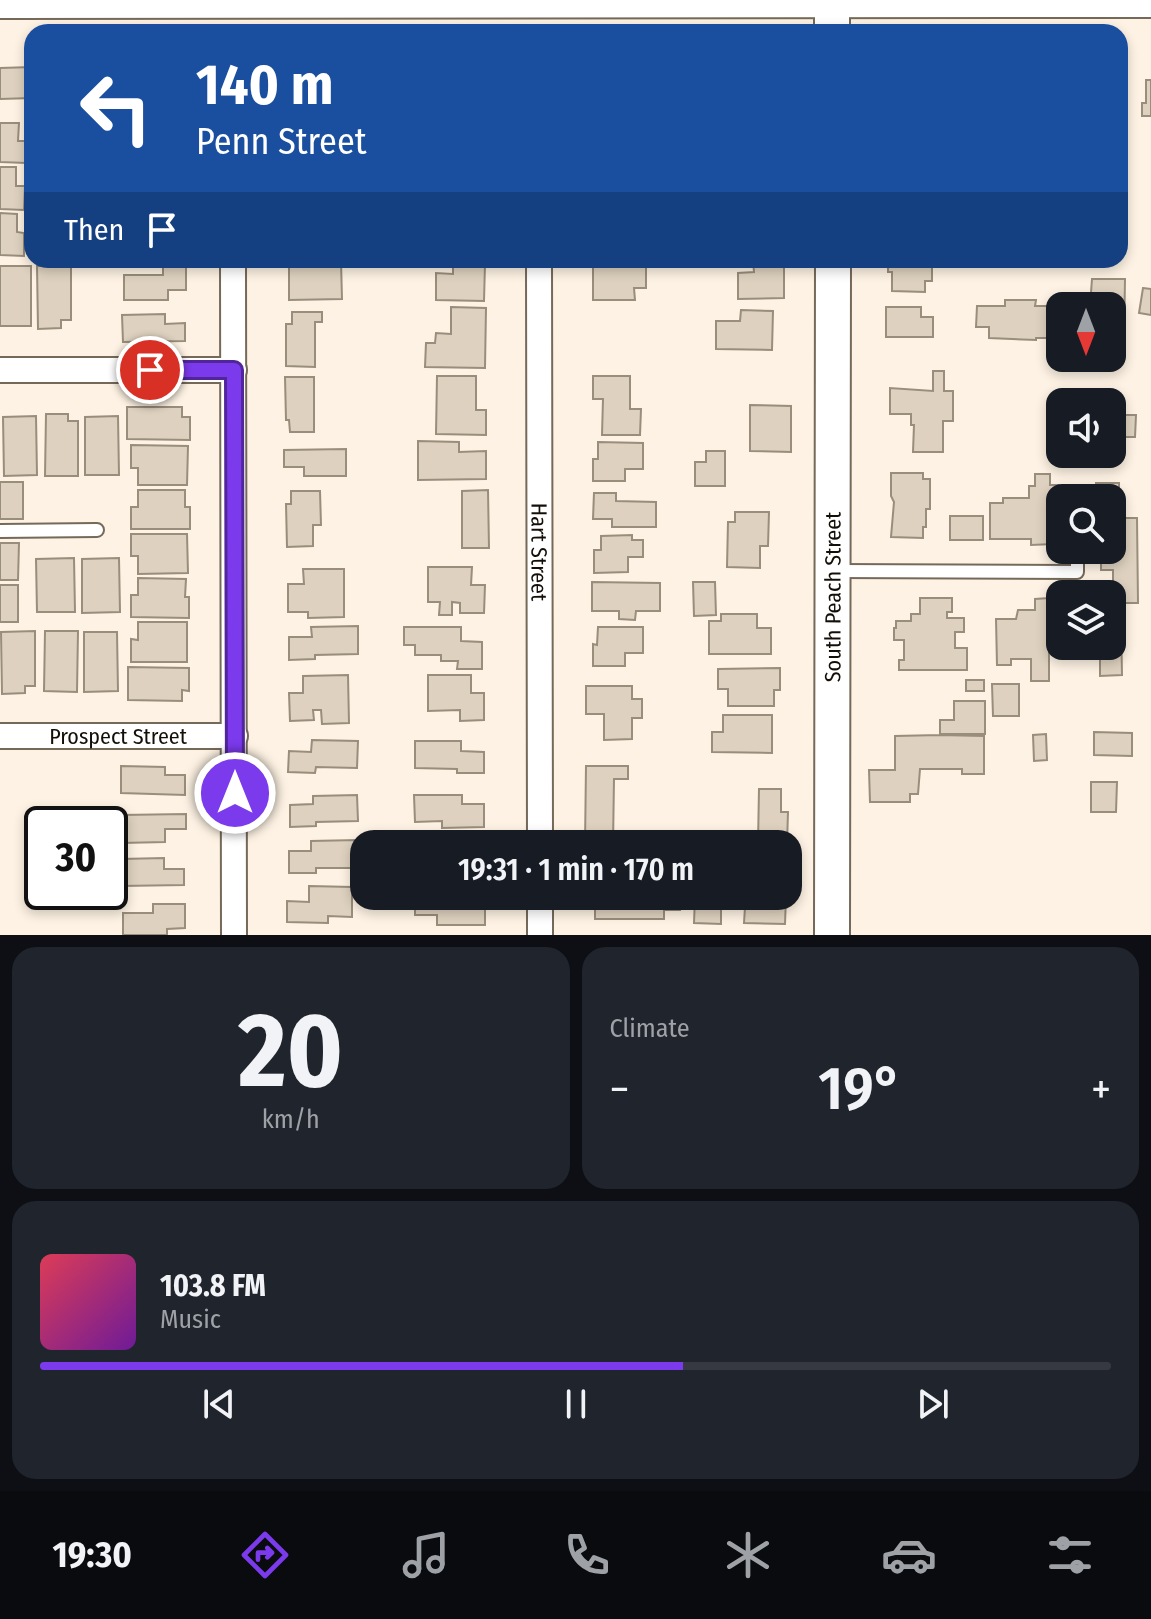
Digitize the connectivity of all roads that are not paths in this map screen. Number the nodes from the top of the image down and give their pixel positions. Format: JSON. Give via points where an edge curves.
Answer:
{"nodes":[{"id":1,"x":539,"y":4,"type":"edge"},
{"id":2,"x":1151,"y":5,"type":"edge"},
{"id":3,"x":0,"y":6,"type":"edge"},
{"id":4,"x":832,"y":12,"type":"edge"},
{"id":5,"x":252,"y":20,"type":"edge"},
{"id":6,"x":233,"y":268,"type":"edge"},
{"id":7,"x":539,"y":268,"type":"edge"},
{"id":8,"x":833,"y":268,"type":"edge"},
{"id":9,"x":0,"y":370,"type":"edge"},
{"id":10,"x":234,"y":370,"type":"junction"},
{"id":11,"x":97,"y":530,"type":"dead end"},
{"id":12,"x":0,"y":531,"type":"edge"},
{"id":13,"x":1077,"y":564,"type":"edge"},
{"id":14,"x":833,"y":571,"type":"junction"},
{"id":15,"x":0,"y":736,"type":"edge"},
{"id":16,"x":235,"y":736,"type":"junction"},
{"id":17,"x":540,"y":830,"type":"edge"},
{"id":18,"x":540,"y":910,"type":"edge"},
{"id":19,"x":234,"y":935,"type":"edge"},
{"id":20,"x":540,"y":935,"type":"edge"},
{"id":21,"x":832,"y":935,"type":"edge"}],
"edges":[{"from":1,"to":4,"type":"street"},
{"from":1,"to":5,"type":"street"},
{"from":2,"to":4,"type":"street"},
{"from":3,"to":5,"type":"street"},
{"from":6,"to":10,"type":"street"},
{"from":7,"to":17,"type":"street","name":"Hart Street"},
{"from":8,"to":14,"type":"street","name":"South Peach Street"},
{"from":9,"to":10,"type":"street"},
{"from":10,"to":16,"type":"street"},
{"from":11,"to":12,"type":"lane"},
{"from":13,"to":14,"type":"lane","via":[[1077,572]]},
{"from":14,"to":21,"type":"street","name":"South Peach Street"},
{"from":15,"to":16,"type":"street","name":"Prospect Street"},
{"from":16,"to":19,"type":"street"},
{"from":18,"to":20,"type":"street"}]}
